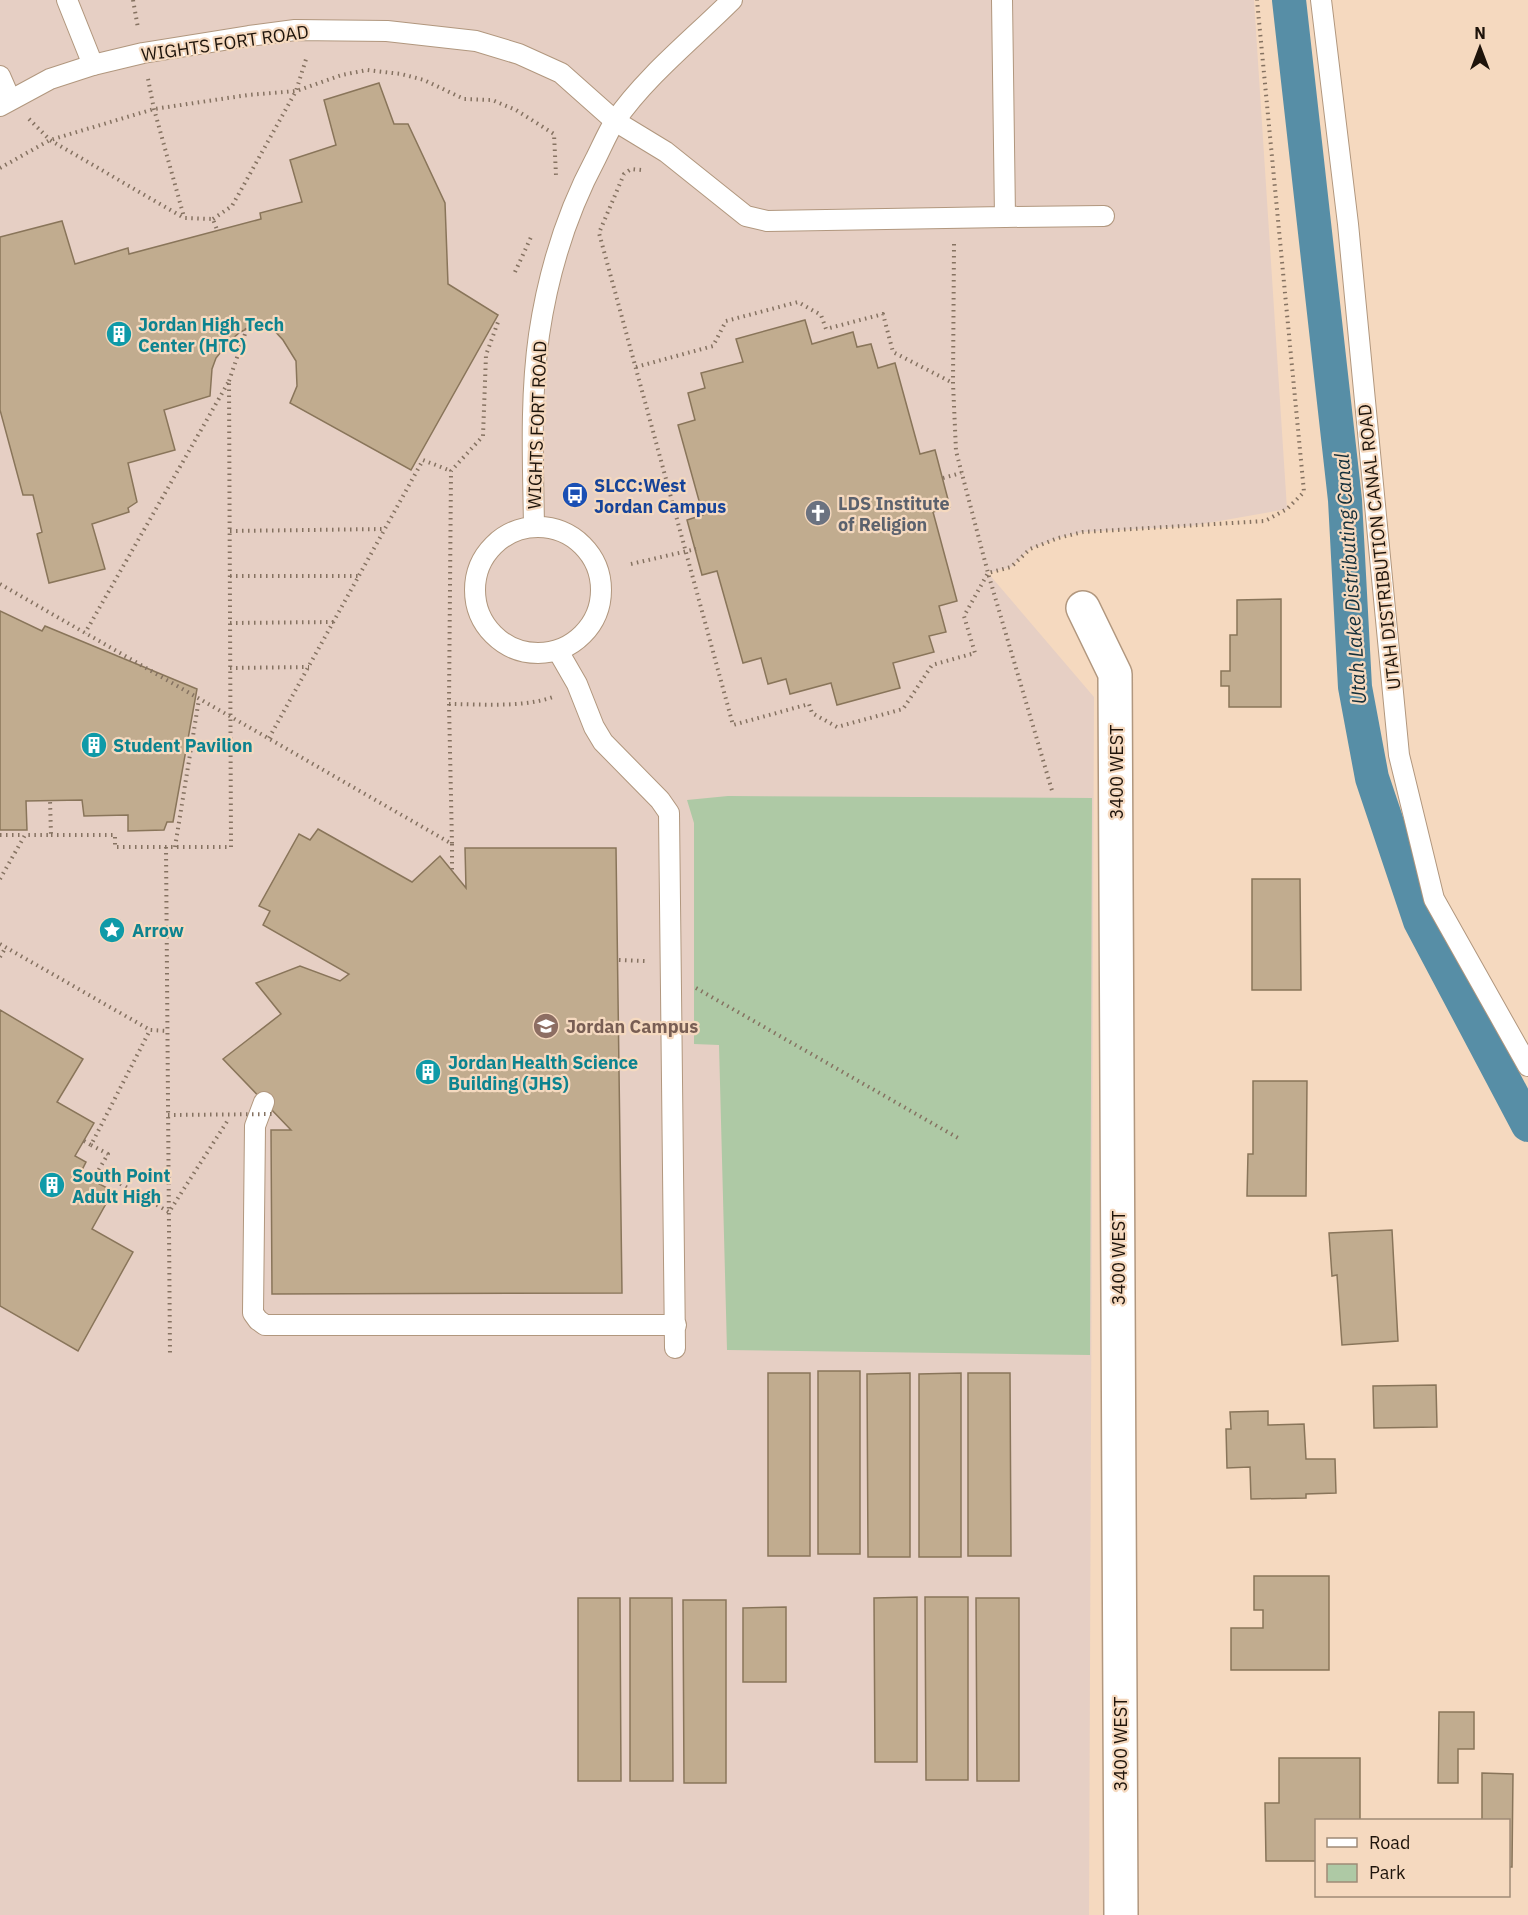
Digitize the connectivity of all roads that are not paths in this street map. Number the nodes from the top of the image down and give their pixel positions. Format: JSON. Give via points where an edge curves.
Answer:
{"nodes":[{"id":1,"x":67,"y":0,"type":"edge"},
{"id":2,"x":732,"y":0,"type":"edge"},
{"id":3,"x":1002,"y":0,"type":"edge"},
{"id":4,"x":1321,"y":0,"type":"edge"},
{"id":5,"x":93,"y":65,"type":"junction"},
{"id":6,"x":0,"y":76,"type":"edge"},
{"id":7,"x":5,"y":103,"type":"edge"},
{"id":8,"x":615,"y":121,"type":"junction"},
{"id":9,"x":1104,"y":216,"type":"dead end"},
{"id":10,"x":1005,"y":217,"type":"junction"},
{"id":11,"x":534,"y":526,"type":"junction"},
{"id":12,"x":1083,"y":608,"type":"dead end"},
{"id":13,"x":558,"y":651,"type":"junction"},
{"id":14,"x":1528,"y":1066,"type":"edge"},
{"id":15,"x":270,"y":1108,"type":"road end"},
{"id":16,"x":676,"y":1325,"type":"junction"},
{"id":17,"x":675,"y":1348,"type":"dead end"},
{"id":18,"x":1120,"y":1915,"type":"edge"}],
"edges":[{"from":1,"to":5,"type":"lane"},
{"from":2,"to":8,"type":"lane","name":"WIGHTS FORT ROAD","via":[[648,82]]},
{"from":3,"to":10,"type":"lane"},
{"from":4,"to":14,"type":"lane","name":"UTAH DISTRIBUTION CANAL ROAD","via":[[1399,755],[1434,899]]},
{"from":5,"to":7,"type":"lane","name":"WIGHTS FORT ROAD","via":[[50,79]]},
{"from":5,"to":8,"type":"lane","name":"WIGHTS FORT ROAD","via":[[249,36],[315,30],[476,41],[561,73]]},
{"from":6,"to":7,"type":"lane"},
{"from":8,"to":10,"type":"lane","via":[[666,152],[746,216],[767,221]]},
{"from":8,"to":11,"type":"lane","name":"WIGHTS FORT ROAD","via":[[569,220],[539,334]]},
{"from":9,"to":10,"type":"lane"},
{"from":11,"to":13,"type":"lane","via":[[555,528],[573,537],[598,568],[602,588],[599,609],[590,627],[576,642]]},
{"from":11,"to":13,"type":"lane","via":[[513,531],[495,543],[482,560],[475,580],[475,602],[482,622],[496,639],[515,650],[536,654]]},
{"from":12,"to":18,"type":"street","name":"3400 WEST","via":[[1115,674]]},
{"from":13,"to":16,"type":"lane","via":[[603,742],[669,813]]},
{"from":15,"to":16,"type":"lane","via":[[255,1126],[253,1313],[265,1325]]},
{"from":16,"to":17,"type":"lane"}]}
